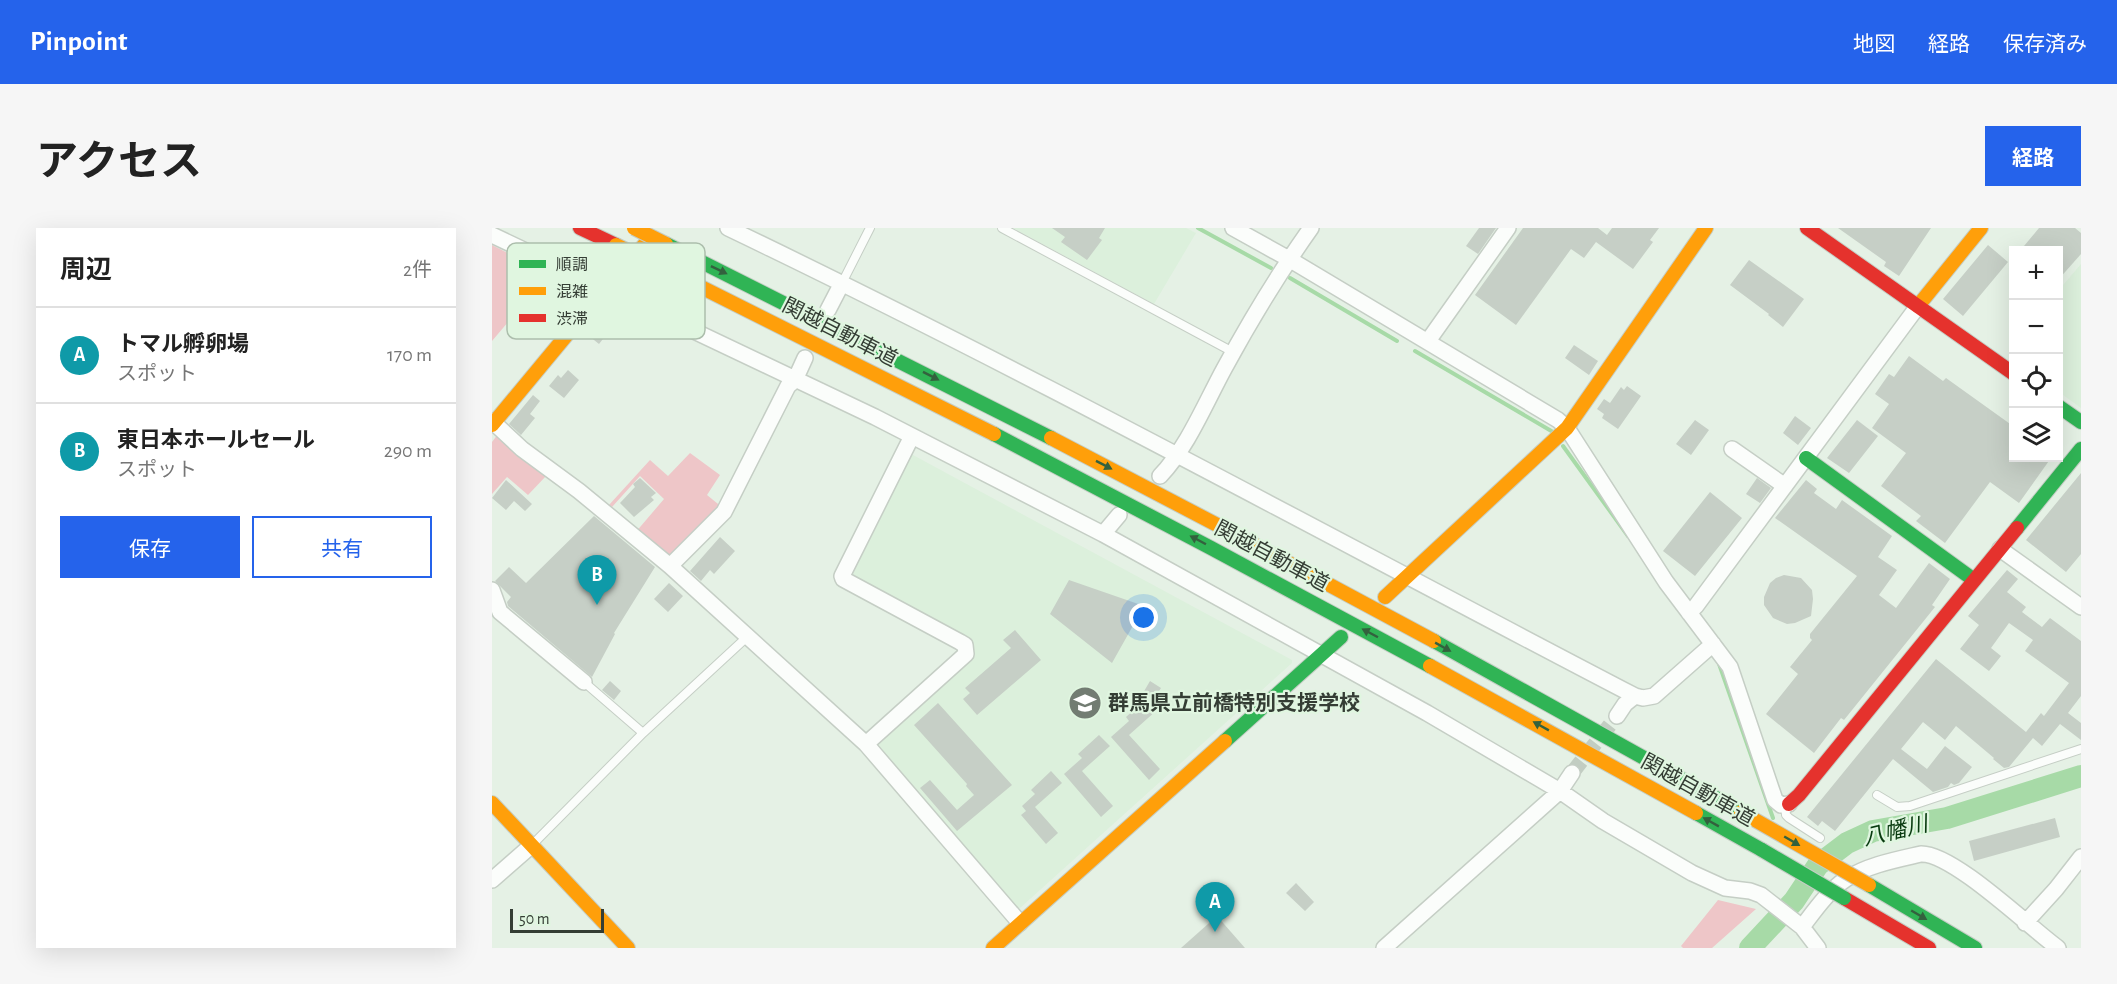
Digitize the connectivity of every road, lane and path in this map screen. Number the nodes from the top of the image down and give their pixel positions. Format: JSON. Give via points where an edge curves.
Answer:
{"nodes":[{"id":1,"x":580,"y":228,"type":"edge"},
{"id":2,"x":634,"y":228,"type":"edge"},
{"id":3,"x":660,"y":228,"type":"edge"},
{"id":4,"x":728,"y":228,"type":"edge"},
{"id":5,"x":870,"y":228,"type":"edge"},
{"id":6,"x":1002,"y":228,"type":"edge"},
{"id":7,"x":1233,"y":228,"type":"edge"},
{"id":8,"x":1311,"y":228,"type":"edge"},
{"id":9,"x":1508,"y":228,"type":"edge"},
{"id":10,"x":1706,"y":228,"type":"edge"},
{"id":11,"x":1807,"y":228,"type":"edge"},
{"id":12,"x":1981,"y":228,"type":"edge"},
{"id":13,"x":492,"y":235,"type":"edge"},
{"id":14,"x":508,"y":243,"type":"edge"},
{"id":15,"x":612,"y":243,"type":"edge"},
{"id":16,"x":646,"y":243,"type":"edge"},
{"id":17,"x":664,"y":243,"type":"edge"},
{"id":18,"x":1289,"y":258,"type":"junction"},
{"id":19,"x":705,"y":264,"type":"edge"},
{"id":20,"x":842,"y":283,"type":"junction"},
{"id":21,"x":705,"y":289,"type":"edge"},
{"id":22,"x":1918,"y":306,"type":"junction"},
{"id":23,"x":828,"y":310,"type":"dead end"},
{"id":24,"x":705,"y":338,"type":"edge"},
{"id":25,"x":563,"y":339,"type":"edge"},
{"id":26,"x":1428,"y":341,"type":"junction"},
{"id":27,"x":1233,"y":352,"type":"junction"},
{"id":28,"x":805,"y":358,"type":"dead end"},
{"id":29,"x":2009,"y":371,"type":"edge"},
{"id":30,"x":795,"y":380,"type":"junction"},
{"id":31,"x":2061,"y":408,"type":"edge"},
{"id":32,"x":2081,"y":422,"type":"edge"},
{"id":33,"x":493,"y":423,"type":"edge"},
{"id":34,"x":1567,"y":428,"type":"junction"},
{"id":35,"x":912,"y":436,"type":"junction"},
{"id":36,"x":1732,"y":449,"type":"dead end"},
{"id":37,"x":2081,"y":449,"type":"edge"},
{"id":38,"x":1177,"y":454,"type":"junction"},
{"id":39,"x":1806,"y":458,"type":"junction"},
{"id":40,"x":1160,"y":476,"type":"dead end"},
{"id":41,"x":1785,"y":486,"type":"junction"},
{"id":42,"x":1119,"y":515,"type":"dead end"},
{"id":43,"x":1103,"y":534,"type":"junction"},
{"id":44,"x":2000,"y":549,"type":"junction"},
{"id":45,"x":670,"y":566,"type":"junction"},
{"id":46,"x":1407,"y":578,"type":"junction"},
{"id":47,"x":1974,"y":580,"type":"junction"},
{"id":48,"x":492,"y":590,"type":"edge"},
{"id":49,"x":1385,"y":597,"type":"dead end"},
{"id":50,"x":2081,"y":607,"type":"edge"},
{"id":51,"x":1689,"y":613,"type":"junction"},
{"id":52,"x":1341,"y":637,"type":"dead end"},
{"id":53,"x":747,"y":638,"type":"junction"},
{"id":54,"x":1713,"y":644,"type":"junction"},
{"id":55,"x":1321,"y":655,"type":"junction"},
{"id":56,"x":585,"y":682,"type":"joint"},
{"id":57,"x":1635,"y":696,"type":"junction"},
{"id":58,"x":1617,"y":716,"type":"tunnel mouth"},
{"id":59,"x":643,"y":733,"type":"junction"},
{"id":60,"x":866,"y":744,"type":"junction"},
{"id":61,"x":2081,"y":749,"type":"edge"},
{"id":62,"x":1572,"y":773,"type":"tunnel mouth"},
{"id":63,"x":1560,"y":791,"type":"junction"},
{"id":64,"x":1877,"y":795,"type":"dead end"},
{"id":65,"x":492,"y":803,"type":"edge"},
{"id":66,"x":1787,"y":805,"type":"junction"},
{"id":67,"x":1820,"y":838,"type":"dead end"},
{"id":68,"x":532,"y":845,"type":"junction"},
{"id":69,"x":2081,"y":857,"type":"edge"},
{"id":70,"x":492,"y":880,"type":"edge"},
{"id":71,"x":1020,"y":923,"type":"junction"},
{"id":72,"x":2025,"y":923,"type":"junction"},
{"id":73,"x":1799,"y":925,"type":"junction"},
{"id":74,"x":628,"y":948,"type":"edge"},
{"id":75,"x":993,"y":948,"type":"edge"},
{"id":76,"x":1384,"y":948,"type":"edge"},
{"id":77,"x":1818,"y":948,"type":"edge"},
{"id":78,"x":1929,"y":948,"type":"edge"},
{"id":79,"x":1975,"y":948,"type":"edge"},
{"id":80,"x":2058,"y":948,"type":"edge"}],
"edges":[{"from":15,"to":1,"type":"main road","name":"関越自動車道","one_way":true,"bridge":true},
{"from":2,"to":17,"type":"main road","name":"関越自動車道","one_way":true,"bridge":true},
{"from":3,"to":16,"type":"main road"},
{"from":4,"to":20,"type":"street"},
{"from":5,"to":20,"type":"lane"},
{"from":6,"to":27,"type":"lane"},
{"from":7,"to":18,"type":"street"},
{"from":8,"to":18,"type":"street"},
{"from":9,"to":26,"type":"street"},
{"from":10,"to":34,"type":"main road"},
{"from":11,"to":22,"type":"main road"},
{"from":12,"to":22,"type":"main road"},
{"from":13,"to":14,"type":"street"},
{"from":18,"to":26,"type":"street"},
{"from":18,"to":27,"type":"street"},
{"from":19,"to":79,"type":"main road","name":"関越自動車道","one_way":true,"bridge":true,"via":[[1174,501],[1393,619],[1741,812]]},
{"from":20,"to":23,"type":"street"},
{"from":20,"to":38,"type":"street"},
{"from":78,"to":21,"type":"main road","name":"関越自動車道","one_way":true,"bridge":true,"via":[[1539,725],[1163,522]]},
{"from":22,"to":29,"type":"main road"},
{"from":22,"to":39,"type":"street"},
{"from":24,"to":30,"type":"street"},
{"from":25,"to":33,"type":"main road"},
{"from":26,"to":34,"type":"street"},
{"from":27,"to":38,"type":"street"},
{"from":28,"to":30,"type":"street"},
{"from":30,"to":35,"type":"street"},
{"from":30,"to":45,"type":"street","via":[[788,386],[724,512]]},
{"from":31,"to":32,"type":"main road"},
{"from":33,"to":45,"type":"street"},
{"from":34,"to":46,"type":"main road"},
{"from":34,"to":51,"type":"street"},
{"from":35,"to":43,"type":"street"},
{"from":35,"to":60,"type":"street","via":[[842,576],[965,645],[966,654]]},
{"from":36,"to":41,"type":"street"},
{"from":37,"to":44,"type":"main road"},
{"from":38,"to":40,"type":"street"},
{"from":38,"to":46,"type":"street"},
{"from":39,"to":41,"type":"street"},
{"from":39,"to":47,"type":"main road"},
{"from":41,"to":51,"type":"street"},
{"from":42,"to":43,"type":"street"},
{"from":43,"to":55,"type":"street"},
{"from":44,"to":47,"type":"main road"},
{"from":44,"to":50,"type":"street"},
{"from":45,"to":53,"type":"street"},
{"from":46,"to":49,"type":"main road"},
{"from":46,"to":57,"type":"street"},
{"from":47,"to":66,"type":"main road"},
{"from":48,"to":56,"type":"street","via":[[500,612]]},
{"from":51,"to":54,"type":"street"},
{"from":52,"to":55,"type":"main road"},
{"from":53,"to":59,"type":"lane"},
{"from":53,"to":60,"type":"street"},
{"from":54,"to":57,"type":"street","via":[[1654,696]]},
{"from":54,"to":66,"type":"street","via":[[1730,667],[1775,800]]},
{"from":55,"to":63,"type":"street"},
{"from":55,"to":71,"type":"main road"},
{"from":56,"to":59,"type":"lane"},
{"from":57,"to":58,"type":"street"},
{"from":59,"to":68,"type":"lane"},
{"from":60,"to":71,"type":"street"},
{"from":61,"to":64,"type":"lane","via":[[1910,806],[1888,804]]},
{"from":62,"to":63,"type":"street"},
{"from":63,"to":73,"type":"street","via":[[1603,822],[1692,873],[1725,888],[1756,892]]},
{"from":63,"to":76,"type":"street"},
{"from":65,"to":68,"type":"main road"},
{"from":66,"to":67,"type":"lane","via":[[1786,815]]},
{"from":68,"to":70,"type":"street"},
{"from":68,"to":74,"type":"main road"},
{"from":69,"to":72,"type":"street"},
{"from":71,"to":75,"type":"main road"},
{"from":72,"to":73,"type":"street","via":[[1955,868],[1925,853],[1877,865],[1845,879]]},
{"from":72,"to":80,"type":"street"},
{"from":73,"to":77,"type":"street"}]}
